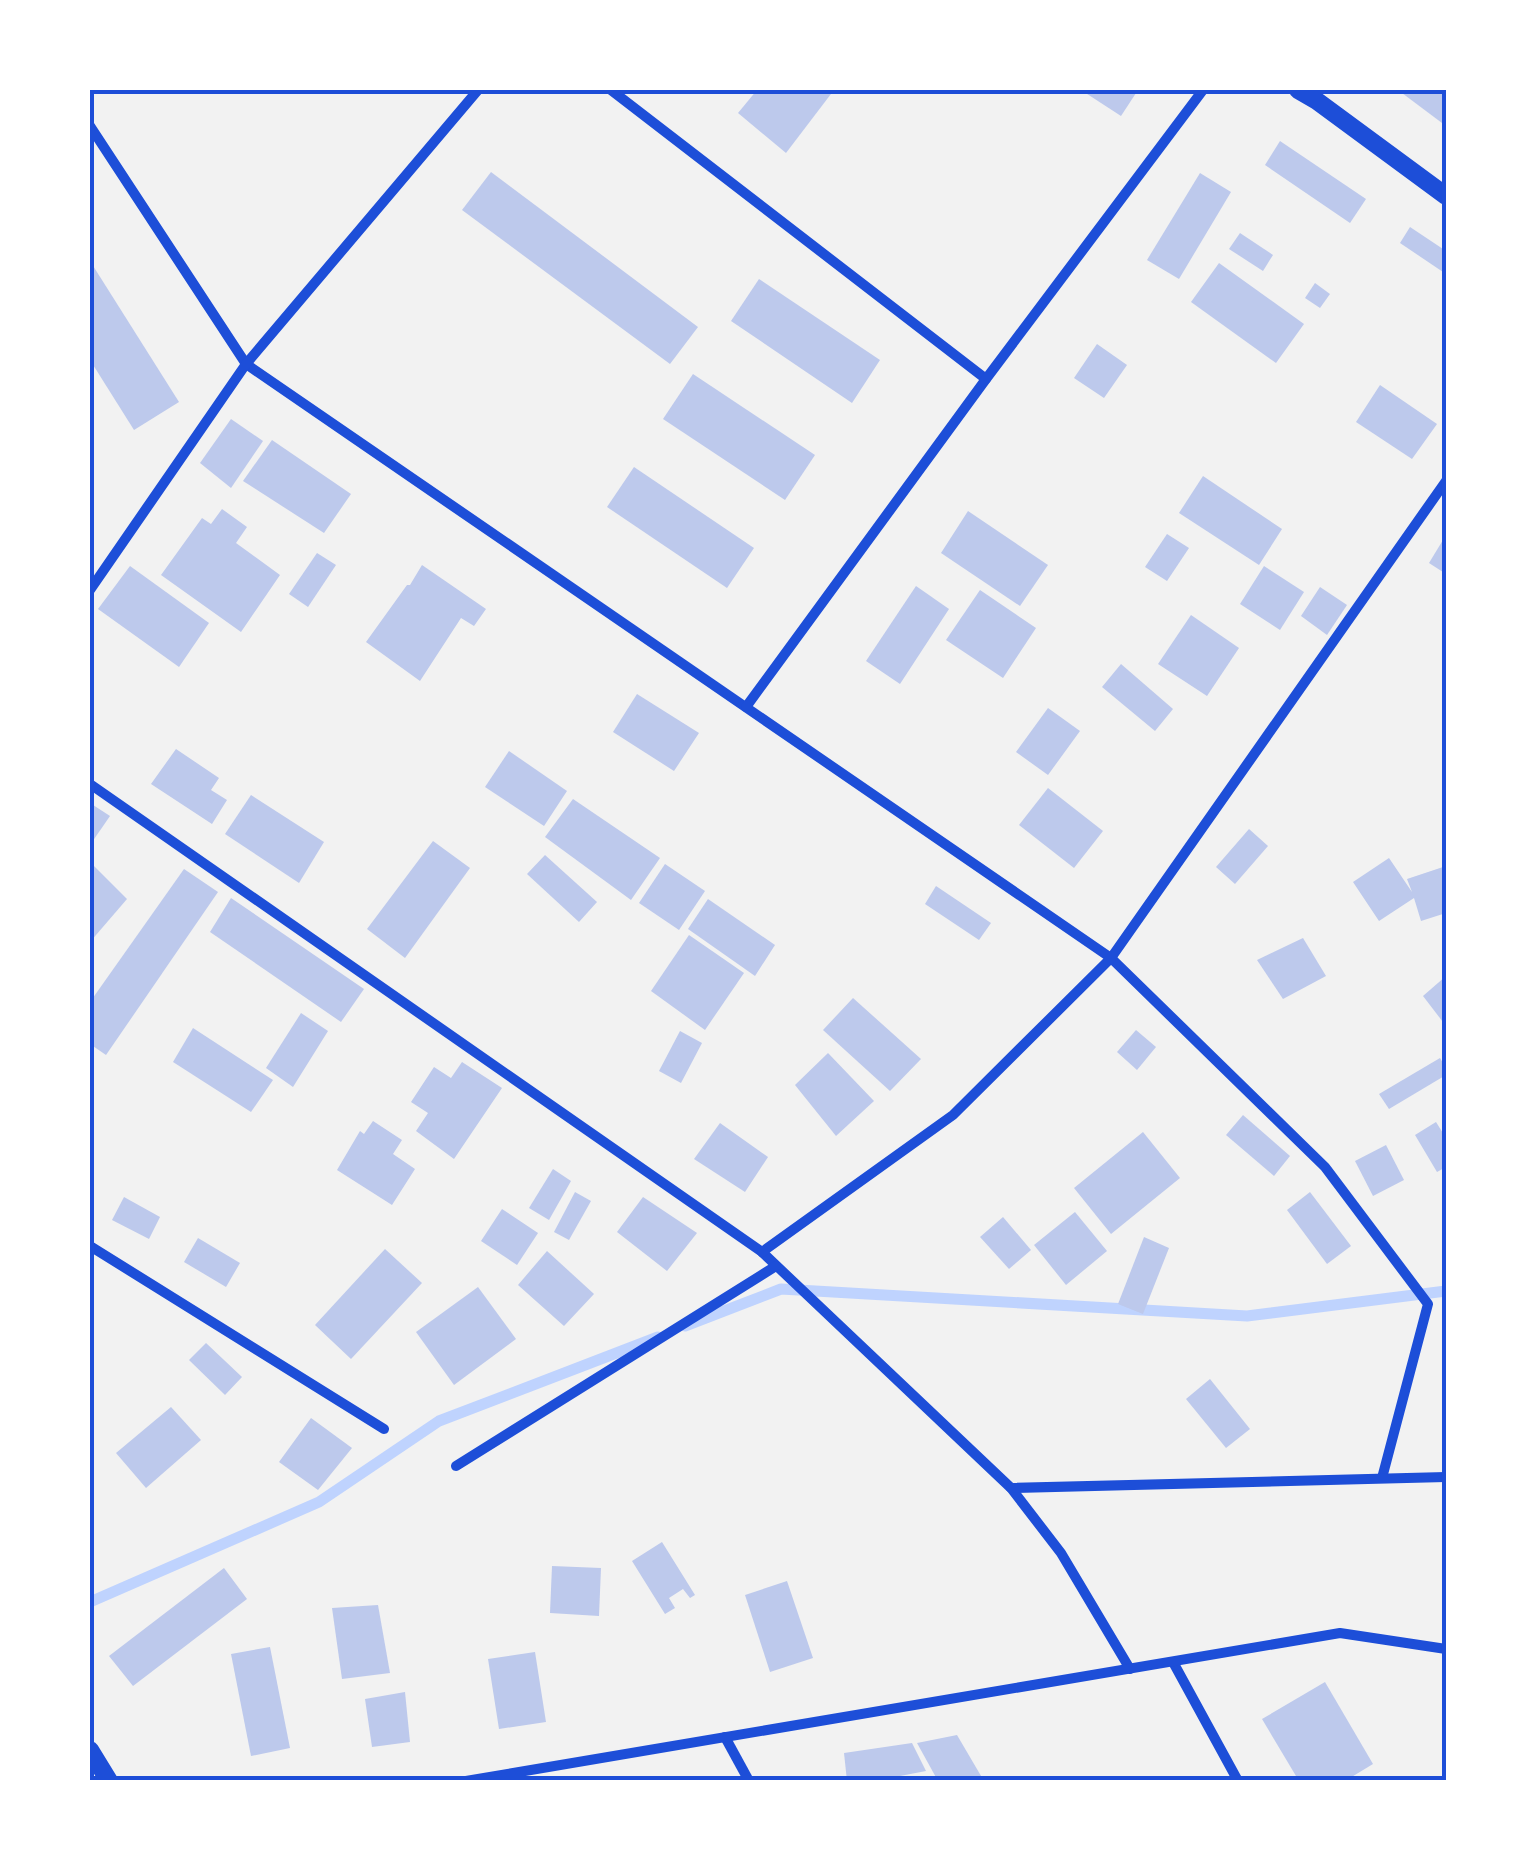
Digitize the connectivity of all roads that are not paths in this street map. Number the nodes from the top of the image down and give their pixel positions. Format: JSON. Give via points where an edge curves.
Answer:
{"nodes":[{"id":1,"x":478,"y":90,"type":"edge"},
{"id":2,"x":611,"y":90,"type":"edge"},
{"id":3,"x":1203,"y":90,"type":"edge"},
{"id":4,"x":1298,"y":90,"type":"edge"},
{"id":5,"x":1321,"y":95,"type":"edge"},
{"id":6,"x":90,"y":126,"type":"edge"},
{"id":7,"x":1446,"y":196,"type":"edge"},
{"id":8,"x":246,"y":364,"type":"junction"},
{"id":9,"x":986,"y":379,"type":"junction"},
{"id":10,"x":1446,"y":482,"type":"edge"},
{"id":11,"x":90,"y":590,"type":"edge"},
{"id":12,"x":746,"y":707,"type":"junction"},
{"id":13,"x":90,"y":784,"type":"edge"},
{"id":14,"x":1111,"y":958,"type":"junction"},
{"id":15,"x":90,"y":1246,"type":"edge"},
{"id":16,"x":762,"y":1252,"type":"junction"},
{"id":17,"x":776,"y":1266,"type":"junction"},
{"id":18,"x":384,"y":1428,"type":"dead end"},
{"id":19,"x":456,"y":1466,"type":"dead end"},
{"id":20,"x":1446,"y":1477,"type":"edge"},
{"id":21,"x":1382,"y":1478,"type":"junction"},
{"id":22,"x":1011,"y":1488,"type":"junction"},
{"id":23,"x":1446,"y":1649,"type":"edge"},
{"id":24,"x":1172,"y":1662,"type":"junction"},
{"id":25,"x":1130,"y":1669,"type":"junction"},
{"id":26,"x":725,"y":1737,"type":"junction"},
{"id":27,"x":90,"y":1750,"type":"edge"},
{"id":28,"x":109,"y":1781,"type":"edge"},
{"id":29,"x":466,"y":1781,"type":"edge"},
{"id":30,"x":750,"y":1781,"type":"edge"},
{"id":31,"x":1238,"y":1781,"type":"edge"}],
"edges":[{"from":1,"to":8,"type":"street"},
{"from":2,"to":9,"type":"street"},
{"from":3,"to":9,"type":"street"},
{"from":4,"to":5,"type":"street"},
{"from":5,"to":7,"type":"street"},
{"from":6,"to":8,"type":"street"},
{"from":8,"to":11,"type":"street"},
{"from":8,"to":12,"type":"street"},
{"from":9,"to":12,"type":"street"},
{"from":10,"to":14,"type":"street"},
{"from":12,"to":14,"type":"street"},
{"from":13,"to":16,"type":"street"},
{"from":14,"to":16,"type":"street","via":[[952,1115]]},
{"from":14,"to":21,"type":"street","via":[[1325,1167],[1428,1304]]},
{"from":15,"to":18,"type":"street"},
{"from":16,"to":17,"type":"street"},
{"from":17,"to":19,"type":"street"},
{"from":17,"to":22,"type":"street"},
{"from":20,"to":21,"type":"street"},
{"from":21,"to":22,"type":"street"},
{"from":22,"to":25,"type":"street","via":[[1061,1553]]},
{"from":23,"to":24,"type":"street","via":[[1340,1633]]},
{"from":24,"to":25,"type":"street"},
{"from":24,"to":31,"type":"street"},
{"from":25,"to":26,"type":"street"},
{"from":26,"to":29,"type":"street"},
{"from":26,"to":30,"type":"street"},
{"from":27,"to":28,"type":"street"}]}
